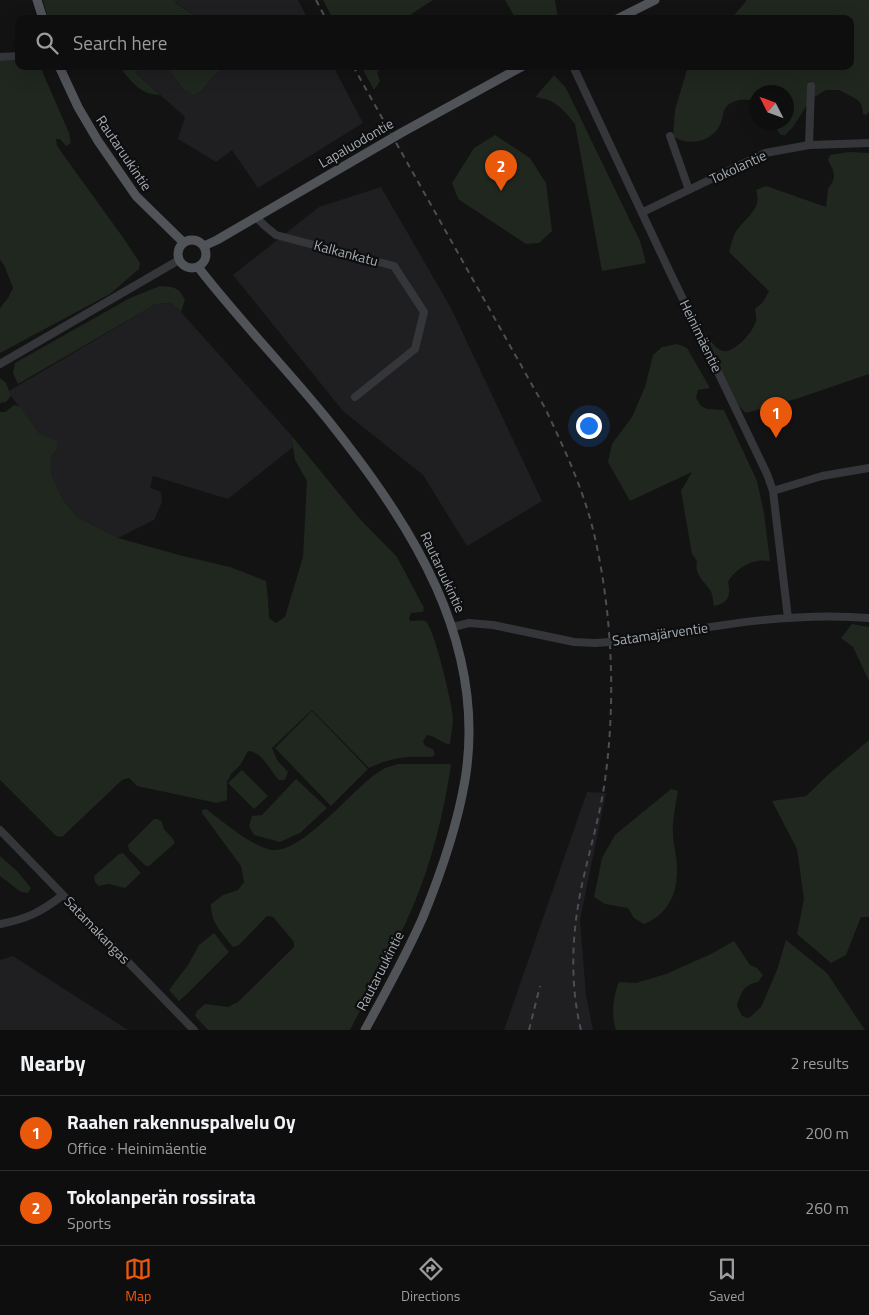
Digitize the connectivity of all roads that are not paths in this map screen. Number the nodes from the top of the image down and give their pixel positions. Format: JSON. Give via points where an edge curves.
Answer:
{"nodes":[{"id":1,"x":37,"y":0,"type":"edge"},
{"id":2,"x":656,"y":0,"type":"edge"},
{"id":3,"x":42,"y":15,"type":"edge"},
{"id":4,"x":625,"y":15,"type":"edge"},
{"id":5,"x":15,"y":56,"type":"edge"},
{"id":6,"x":0,"y":57,"type":"edge"},
{"id":7,"x":61,"y":70,"type":"edge"},
{"id":8,"x":516,"y":70,"type":"edge"},
{"id":9,"x":575,"y":70,"type":"edge"},
{"id":10,"x":811,"y":86,"type":"dead end"},
{"id":11,"x":670,"y":136,"type":"dead end"},
{"id":12,"x":869,"y":143,"type":"edge"},
{"id":13,"x":810,"y":146,"type":"junction"},
{"id":14,"x":689,"y":190,"type":"junction"},
{"id":15,"x":643,"y":212,"type":"junction"},
{"id":16,"x":256,"y":217,"type":"junction"},
{"id":17,"x":183,"y":242,"type":"junction"},
{"id":18,"x":204,"y":246,"type":"junction"},
{"id":19,"x":179,"y":260,"type":"junction"},
{"id":20,"x":198,"y":267,"type":"junction"},
{"id":21,"x":0,"y":364,"type":"edge"},
{"id":22,"x":355,"y":397,"type":"dead end"},
{"id":23,"x":869,"y":468,"type":"edge"},
{"id":24,"x":773,"y":492,"type":"junction"},
{"id":25,"x":788,"y":618,"type":"junction"},
{"id":26,"x":869,"y":618,"type":"edge"},
{"id":27,"x":453,"y":628,"type":"junction"},
{"id":28,"x":0,"y":830,"type":"edge"},
{"id":29,"x":63,"y":895,"type":"junction"},
{"id":30,"x":0,"y":924,"type":"edge"},
{"id":31,"x":194,"y":1030,"type":"edge"},
{"id":32,"x":365,"y":1030,"type":"edge"}],
"edges":[{"from":1,"to":3,"type":"main road"},
{"from":2,"to":4,"type":"main road"},
{"from":5,"to":6,"type":"street"},
{"from":7,"to":17,"type":"main road","name":"Rautaruukintie","via":[[78,107],[130,188]]},
{"from":8,"to":16,"type":"main road","name":"Lapaluodontie"},
{"from":9,"to":15,"type":"street","name":"Heinimäentie"},
{"from":10,"to":13,"type":"street"},
{"from":11,"to":14,"type":"street"},
{"from":12,"to":13,"type":"street","name":"Tokolantie"},
{"from":13,"to":14,"type":"street","name":"Tokolantie","via":[[759,155]]},
{"from":14,"to":15,"type":"street","name":"Tokolantie"},
{"from":15,"to":24,"type":"street","name":"Heinimäentie"},
{"from":16,"to":18,"type":"main road","name":"Lapaluodontie"},
{"from":16,"to":22,"type":"street","name":"Kalkankatu","via":[[276,235],[394,266],[424,312],[414,349]]},
{"from":17,"to":18,"type":"main road","via":[[192,239]]},
{"from":17,"to":19,"type":"main road","via":[[178,250]]},
{"from":18,"to":20,"type":"main road","via":[[206,256]]},
{"from":19,"to":20,"type":"main road","via":[[185,267]]},
{"from":19,"to":21,"type":"street"},
{"from":20,"to":27,"type":"main road","name":"Rautaruukintie","via":[[327,419],[388,499],[410,534]]},
{"from":23,"to":24,"type":"street","via":[[822,476]]},
{"from":24,"to":25,"type":"street","name":"Heinimäentie"},
{"from":25,"to":26,"type":"street","name":"Satamajärventie"},
{"from":25,"to":27,"type":"street","name":"Satamajärventie","bridge":true,"via":[[595,643],[574,642],[492,624],[469,623]]},
{"from":27,"to":32,"type":"main road","name":"Rautaruukintie","via":[[466,691],[468,726],[465,779],[458,814],[422,919]]},
{"from":28,"to":29,"type":"street","name":"Satamakangas"},
{"from":29,"to":30,"type":"street","via":[[36,914]]},
{"from":29,"to":31,"type":"street","name":"Satamakangas"}]}
